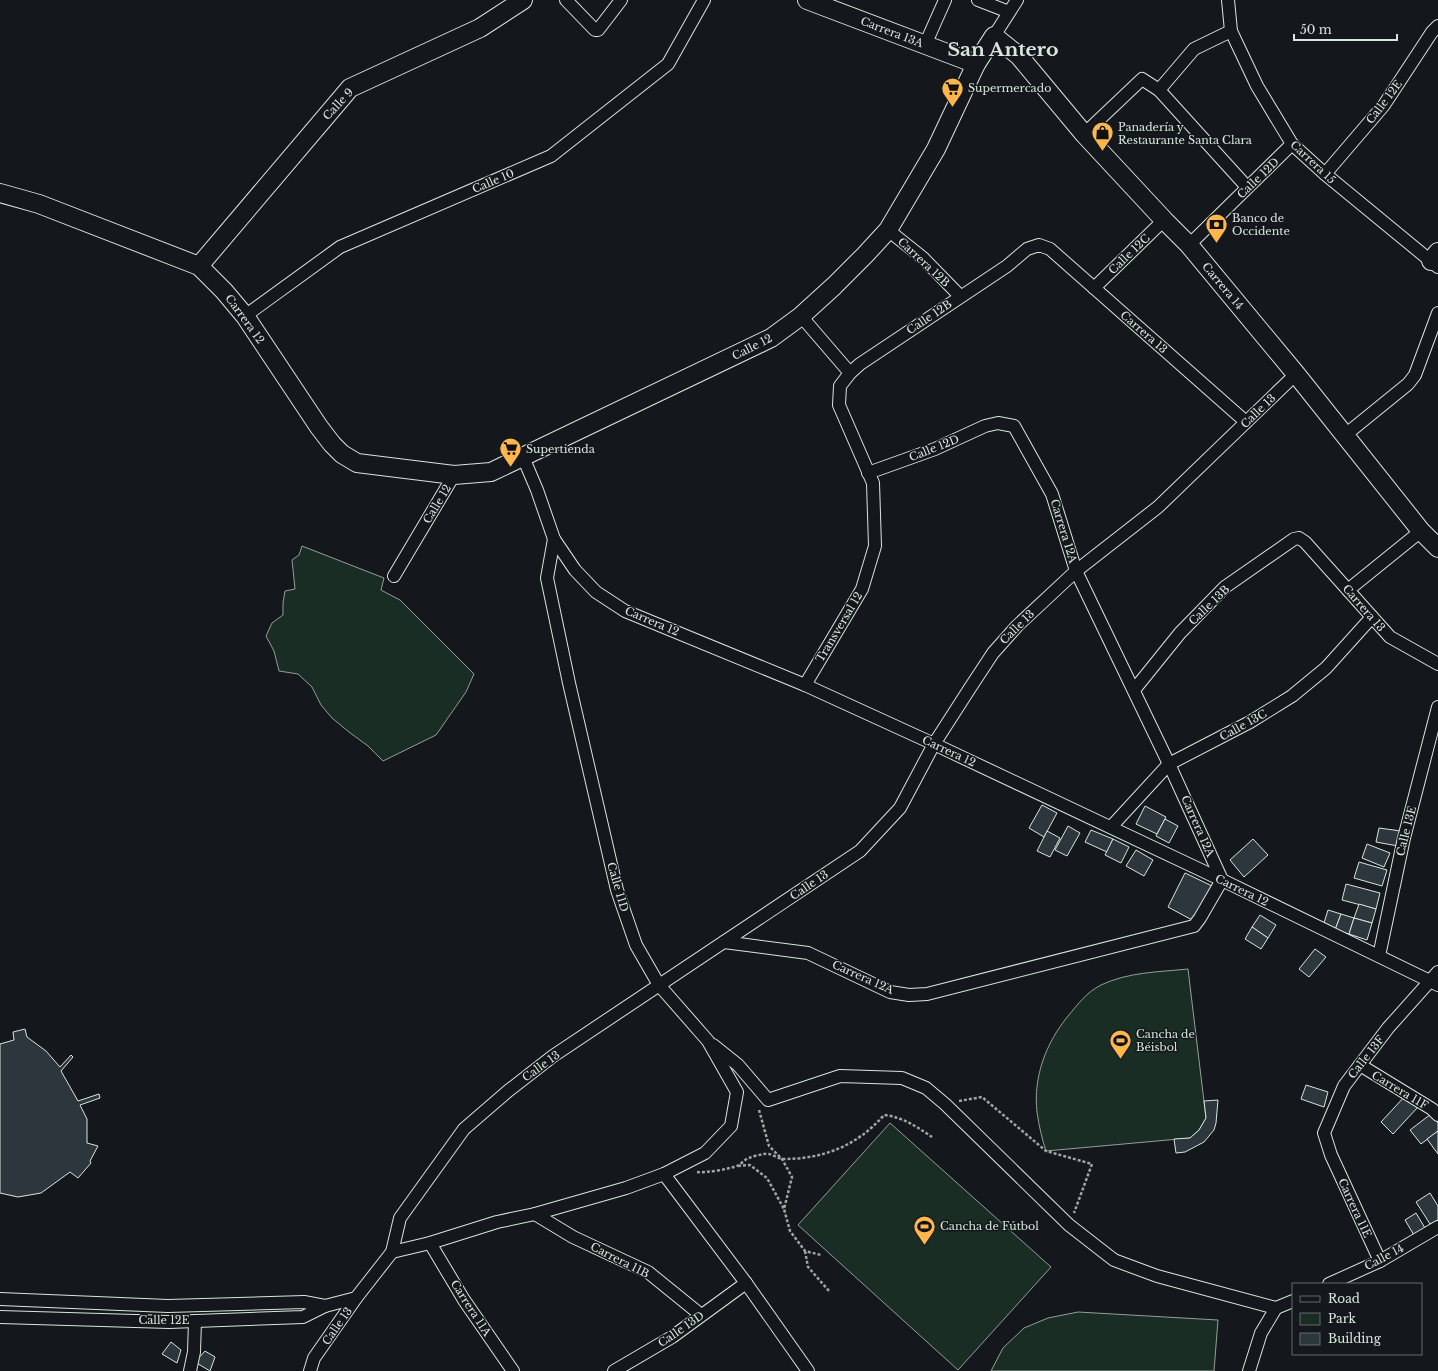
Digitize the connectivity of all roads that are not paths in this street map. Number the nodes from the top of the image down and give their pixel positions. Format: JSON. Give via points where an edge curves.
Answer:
{"nodes":[{"id":1,"x":523,"y":0,"type":"edge"},
{"id":2,"x":566,"y":0,"type":"edge"},
{"id":3,"x":621,"y":0,"type":"edge"},
{"id":4,"x":704,"y":0,"type":"edge"},
{"id":5,"x":807,"y":0,"type":"edge"},
{"id":6,"x":945,"y":0,"type":"edge"},
{"id":7,"x":978,"y":0,"type":"edge"},
{"id":8,"x":1017,"y":0,"type":"edge"},
{"id":9,"x":1228,"y":0,"type":"edge"},
{"id":10,"x":1009,"y":12,"type":"junction"},
{"id":11,"x":1438,"y":26,"type":"edge"},
{"id":12,"x":1231,"y":31,"type":"junction"},
{"id":13,"x":994,"y":36,"type":"junction"},
{"id":14,"x":925,"y":45,"type":"junction"},
{"id":15,"x":976,"y":64,"type":"junction"},
{"id":16,"x":1159,"y":90,"type":"junction"},
{"id":17,"x":1084,"y":134,"type":"junction"},
{"id":18,"x":1292,"y":144,"type":"junction"},
{"id":19,"x":1325,"y":174,"type":"junction"},
{"id":20,"x":1247,"y":187,"type":"junction"},
{"id":21,"x":0,"y":193,"type":"edge"},
{"id":22,"x":1164,"y":220,"type":"junction"},
{"id":23,"x":888,"y":230,"type":"junction"},
{"id":24,"x":1039,"y":245,"type":"joint"},
{"id":25,"x":1189,"y":245,"type":"junction"},
{"id":26,"x":1436,"y":260,"type":"edge"},
{"id":27,"x":199,"y":266,"type":"junction"},
{"id":28,"x":1094,"y":288,"type":"junction"},
{"id":29,"x":960,"y":296,"type":"junction"},
{"id":30,"x":1438,"y":313,"type":"edge"},
{"id":31,"x":245,"y":316,"type":"junction"},
{"id":32,"x":801,"y":316,"type":"junction"},
{"id":33,"x":850,"y":373,"type":"junction"},
{"id":34,"x":1296,"y":374,"type":"junction"},
{"id":35,"x":1246,"y":422,"type":"junction"},
{"id":36,"x":998,"y":423,"type":"joint"},
{"id":37,"x":1344,"y":436,"type":"junction"},
{"id":38,"x":523,"y":457,"type":"junction"},
{"id":39,"x":868,"y":473,"type":"junction"},
{"id":40,"x":454,"y":475,"type":"junction"},
{"id":41,"x":1421,"y":531,"type":"junction"},
{"id":42,"x":1299,"y":538,"type":"joint"},
{"id":43,"x":554,"y":539,"type":"junction"},
{"id":44,"x":1438,"y":548,"type":"edge"},
{"id":45,"x":1076,"y":571,"type":"junction"},
{"id":46,"x":394,"y":576,"type":"dead end"},
{"id":47,"x":1348,"y":590,"type":"junction"},
{"id":48,"x":1372,"y":617,"type":"junction"},
{"id":49,"x":1438,"y":664,"type":"edge"},
{"id":50,"x":805,"y":685,"type":"junction"},
{"id":51,"x":1134,"y":690,"type":"junction"},
{"id":52,"x":1438,"y":707,"type":"edge"},
{"id":53,"x":934,"y":744,"type":"junction"},
{"id":54,"x":1169,"y":764,"type":"junction"},
{"id":55,"x":1111,"y":827,"type":"junction"},
{"id":56,"x":1222,"y":880,"type":"junction"},
{"id":57,"x":724,"y":942,"type":"junction"},
{"id":58,"x":1379,"y":956,"type":"junction"},
{"id":59,"x":1436,"y":980,"type":"edge"},
{"id":60,"x":659,"y":985,"type":"junction"},
{"id":61,"x":708,"y":1041,"type":"junction"},
{"id":62,"x":1360,"y":1065,"type":"junction"},
{"id":63,"x":1438,"y":1115,"type":"edge"},
{"id":64,"x":1331,"y":1155,"type":"joint"},
{"id":65,"x":664,"y":1174,"type":"junction"},
{"id":66,"x":535,"y":1214,"type":"junction"},
{"id":67,"x":1438,"y":1227,"type":"edge"},
{"id":68,"x":430,"y":1243,"type":"junction"},
{"id":69,"x":392,"y":1252,"type":"junction"},
{"id":70,"x":1380,"y":1261,"type":"junction"},
{"id":71,"x":746,"y":1283,"type":"junction"},
{"id":72,"x":1331,"y":1283,"type":"edge"},
{"id":73,"x":356,"y":1298,"type":"junction"},
{"id":74,"x":0,"y":1299,"type":"edge"},
{"id":75,"x":1292,"y":1301,"type":"edge"},
{"id":76,"x":325,"y":1306,"type":"junction"},
{"id":77,"x":1276,"y":1308,"type":"junction"},
{"id":78,"x":701,"y":1315,"type":"junction"},
{"id":79,"x":0,"y":1317,"type":"edge"},
{"id":80,"x":195,"y":1321,"type":"junction"},
{"id":81,"x":190,"y":1371,"type":"edge"},
{"id":82,"x":310,"y":1371,"type":"edge"},
{"id":83,"x":514,"y":1371,"type":"edge"},
{"id":84,"x":614,"y":1371,"type":"edge"},
{"id":85,"x":808,"y":1371,"type":"edge"},
{"id":86,"x":1249,"y":1371,"type":"edge"}],
"edges":[{"from":1,"to":27,"type":"street","name":"Calle 9","via":[[480,28],[350,88]]},
{"from":2,"to":3,"type":"street","via":[[595,30],[598,30]]},
{"from":4,"to":31,"type":"street","name":"Calle 10","via":[[668,64],[551,156],[340,247]]},
{"from":5,"to":14,"type":"street","name":"Carrera 13A"},
{"from":6,"to":14,"type":"street"},
{"from":7,"to":10,"type":"street"},
{"from":8,"to":10,"type":"street","name":"Calle 12"},
{"from":9,"to":12,"type":"street","name":"Carrera 15"},
{"from":10,"to":13,"type":"street","name":"Calle 12"},
{"from":11,"to":19,"type":"street","name":"Calle 12E","via":[[1384,105]]},
{"from":12,"to":16,"type":"street","via":[[1194,49]]},
{"from":12,"to":18,"type":"street","name":"Carrera 15","via":[[1257,86]]},
{"from":13,"to":15,"type":"street","name":"Calle 12"},
{"from":13,"to":17,"type":"street","name":"Carrera 14","via":[[1019,56]]},
{"from":14,"to":15,"type":"street","name":"Carrera 13A"},
{"from":15,"to":23,"type":"street","name":"Calle 12","via":[[936,149]]},
{"from":16,"to":17,"type":"street","via":[[1142,79]]},
{"from":16,"to":20,"type":"street"},
{"from":17,"to":22,"type":"street","name":"Carrera 14"},
{"from":18,"to":19,"type":"street","name":"Carrera 15"},
{"from":18,"to":20,"type":"street","name":"Calle 12D"},
{"from":19,"to":26,"type":"street","name":"Carrera 15"},
{"from":20,"to":25,"type":"street","name":"Calle 12D"},
{"from":21,"to":27,"type":"street","name":"Carrera 12","via":[[39,204]]},
{"from":22,"to":25,"type":"street","name":"Carrera 14"},
{"from":22,"to":28,"type":"street","name":"Calle 12C"},
{"from":23,"to":29,"type":"street","name":"Carrera 12B","via":[[922,258]]},
{"from":23,"to":32,"type":"street","name":"Calle 12","via":[[855,266]]},
{"from":24,"to":28,"type":"street","name":"Carrera 13","via":[[1050,250]]},
{"from":24,"to":29,"type":"street","name":"Calle 12B","via":[[1027,250]]},
{"from":25,"to":34,"type":"street","name":"Carrera 14"},
{"from":27,"to":31,"type":"street","name":"Carrera 12"},
{"from":28,"to":35,"type":"street","name":"Carrera 13"},
{"from":29,"to":33,"type":"street","name":"Calle 12B"},
{"from":30,"to":37,"type":"street","via":[[1415,375],[1408,384]]},
{"from":31,"to":40,"type":"street","name":"Carrera 12","via":[[319,427],[342,454],[357,463]]},
{"from":32,"to":33,"type":"street"},
{"from":32,"to":38,"type":"street","name":"Calle 12","via":[[771,338]]},
{"from":33,"to":39,"type":"street","name":"Calle 12B","via":[[840,386],[839,405]]},
{"from":34,"to":35,"type":"street","name":"Calle 13"},
{"from":34,"to":37,"type":"street","name":"Carrera 14"},
{"from":35,"to":45,"type":"street","name":"Calle 13","via":[[1158,507]]},
{"from":36,"to":39,"type":"street","name":"Calle 12D"},
{"from":36,"to":45,"type":"street","name":"Carrera 12A","via":[[1014,426],[1052,494]]},
{"from":37,"to":41,"type":"street","name":"Carrera 14"},
{"from":38,"to":40,"type":"street","name":"Calle 12","via":[[491,472]]},
{"from":38,"to":43,"type":"street","name":"Carrera 12"},
{"from":39,"to":50,"type":"street","name":"Transversal 12","via":[[873,482],[875,546],[862,589]]},
{"from":40,"to":46,"type":"street","name":"Calle 12"},
{"from":41,"to":44,"type":"street","name":"Carrera 14"},
{"from":41,"to":47,"type":"street"},
{"from":42,"to":47,"type":"street","name":"Carrera 13"},
{"from":42,"to":51,"type":"street","name":"Calle 13B","via":[[1225,587],[1180,633]]},
{"from":43,"to":50,"type":"street","name":"Carrera 12","via":[[575,570],[596,592],[625,611]]},
{"from":43,"to":60,"type":"street","name":"Calle 11D","via":[[547,578],[617,890],[636,945]]},
{"from":45,"to":51,"type":"street","name":"Carrera 12A"},
{"from":45,"to":53,"type":"street","name":"Calle 13","via":[[1017,626],[993,653]]},
{"from":47,"to":48,"type":"street","name":"Carrera 13"},
{"from":48,"to":49,"type":"street","name":"Carrera 13","via":[[1390,637]]},
{"from":48,"to":54,"type":"street","name":"Calle 13C","via":[[1326,668],[1292,696],[1250,722]]},
{"from":50,"to":53,"type":"street","name":"Carrera 12"},
{"from":51,"to":54,"type":"street","name":"Carrera 12A"},
{"from":52,"to":58,"type":"street","name":"Calle 13E","via":[[1404,838]]},
{"from":53,"to":55,"type":"street","name":"Carrera 12"},
{"from":53,"to":57,"type":"street","name":"Calle 13","via":[[900,808],[860,851]]},
{"from":54,"to":55,"type":"street","name":"Calle 13C"},
{"from":54,"to":56,"type":"street","name":"Carrera 12A"},
{"from":55,"to":56,"type":"street","name":"Carrera 12"},
{"from":56,"to":57,"type":"street","name":"Carrera 12A","via":[[1194,926],[927,994],[890,992],[808,952]]},
{"from":56,"to":58,"type":"street","name":"Carrera 12"},
{"from":57,"to":60,"type":"street","name":"Calle 13"},
{"from":58,"to":59,"type":"street","name":"Carrera 12"},
{"from":59,"to":62,"type":"street","name":"Calle 13F","via":[[1388,1028]]},
{"from":60,"to":61,"type":"street","name":"Calle 11D"},
{"from":60,"to":69,"type":"street","name":"Calle 13","via":[[553,1056],[508,1090],[464,1129],[400,1218]]},
{"from":61,"to":65,"type":"street","name":"Calle 11D","via":[[737,1092],[731,1126],[705,1153]]},
{"from":61,"to":77,"type":"street","via":[[738,1065],[768,1100],[840,1076],[902,1078],[926,1088],[1069,1224],[1114,1260],[1158,1276]]},
{"from":62,"to":63,"type":"street","name":"Carrera 11F"},
{"from":62,"to":64,"type":"street","name":"Calle 13F","via":[[1344,1086],[1324,1133]]},
{"from":64,"to":70,"type":"street","name":"Carrera 11E"},
{"from":65,"to":66,"type":"street","name":"Calle 11D","via":[[626,1188]]},
{"from":65,"to":71,"type":"street"},
{"from":66,"to":68,"type":"street","name":"Calle 11D","via":[[497,1222]]},
{"from":66,"to":78,"type":"street","name":"Carrera 11B","via":[[573,1237],[648,1272]]},
{"from":67,"to":70,"type":"street","name":"Calle 14"},
{"from":68,"to":69,"type":"street","name":"Calle 11D"},
{"from":68,"to":83,"type":"street","name":"Carrera 11A","via":[[464,1300]]},
{"from":69,"to":73,"type":"street","name":"Calle 13"},
{"from":70,"to":72,"type":"street","name":"Calle 14"},
{"from":71,"to":78,"type":"street","name":"Calle 13D"},
{"from":71,"to":85,"type":"street"},
{"from":73,"to":76,"type":"street","name":"Calle 12E"},
{"from":73,"to":82,"type":"street","name":"Calle 13","via":[[314,1358]]},
{"from":74,"to":76,"type":"street","name":"Calle 12E","via":[[168,1306],[304,1302]]},
{"from":75,"to":77,"type":"street"},
{"from":76,"to":80,"type":"street","name":"Calle 12E","via":[[304,1317]]},
{"from":77,"to":86,"type":"street","via":[[1261,1333]]},
{"from":78,"to":84,"type":"street","name":"Calle 13D","via":[[672,1337]]},
{"from":79,"to":80,"type":"street","name":"Calle 12E"},
{"from":80,"to":81,"type":"street","via":[[194,1352]]}]}
